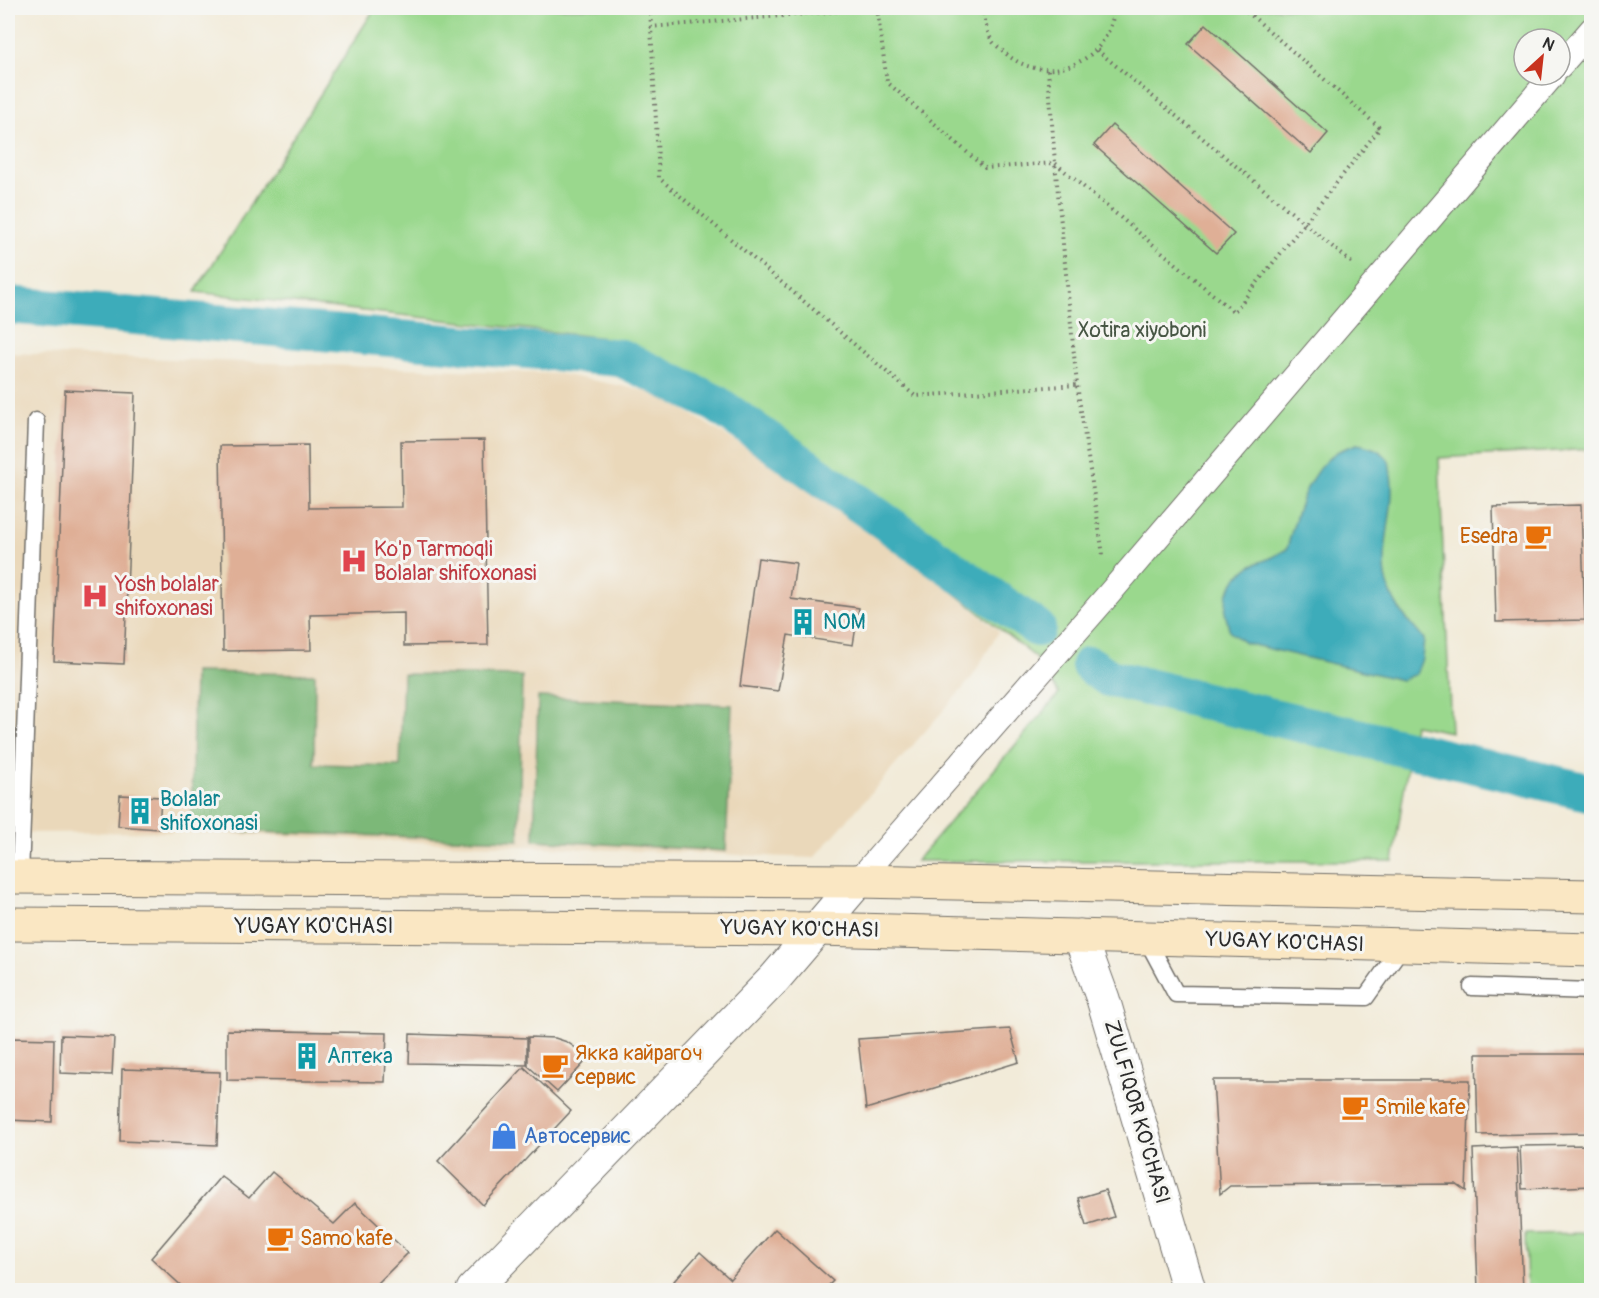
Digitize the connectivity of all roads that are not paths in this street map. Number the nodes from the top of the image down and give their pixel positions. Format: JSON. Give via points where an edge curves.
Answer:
{"nodes":[{"id":1,"x":1592,"y":29,"type":"edge"},
{"id":2,"x":1572,"y":52,"type":"edge"},
{"id":3,"x":1543,"y":87,"type":"edge"},
{"id":4,"x":36,"y":421,"type":"dead end"},
{"id":5,"x":14,"y":877,"type":"edge"},
{"id":6,"x":858,"y":881,"type":"junction"},
{"id":7,"x":1592,"y":896,"type":"edge"},
{"id":8,"x":8,"y":924,"type":"edge"},
{"id":9,"x":818,"y":929,"type":"junction"},
{"id":10,"x":1080,"y":936,"type":"junction"},
{"id":11,"x":1146,"y":938,"type":"junction"},
{"id":12,"x":1403,"y":945,"type":"junction"},
{"id":13,"x":1592,"y":950,"type":"edge"},
{"id":14,"x":1472,"y":987,"type":"dead end"},
{"id":15,"x":1592,"y":991,"type":"edge"},
{"id":16,"x":473,"y":1290,"type":"edge"},
{"id":17,"x":1189,"y":1290,"type":"edge"}],
"edges":[{"from":1,"to":2,"type":"street"},
{"from":3,"to":6,"type":"street"},
{"from":4,"to":5,"type":"lane"},
{"from":5,"to":6,"type":"main road"},
{"from":6,"to":7,"type":"main road"},
{"from":6,"to":9,"type":"street"},
{"from":8,"to":9,"type":"main road","name":"YUGAY KO'CHASI"},
{"from":9,"to":10,"type":"main road","name":"YUGAY KO'CHASI"},
{"from":9,"to":16,"type":"street"},
{"from":10,"to":11,"type":"main road","name":"YUGAY KO'CHASI"},
{"from":10,"to":17,"type":"street","name":"ZULFIQOR KO'CHASI","via":[[1103,999]]},
{"from":11,"to":12,"type":"main road","name":"YUGAY KO'CHASI"},
{"from":11,"to":12,"type":"lane","via":[[1176,994],[1366,998]]},
{"from":12,"to":13,"type":"main road","name":"YUGAY KO'CHASI"},
{"from":14,"to":15,"type":"lane"}]}
